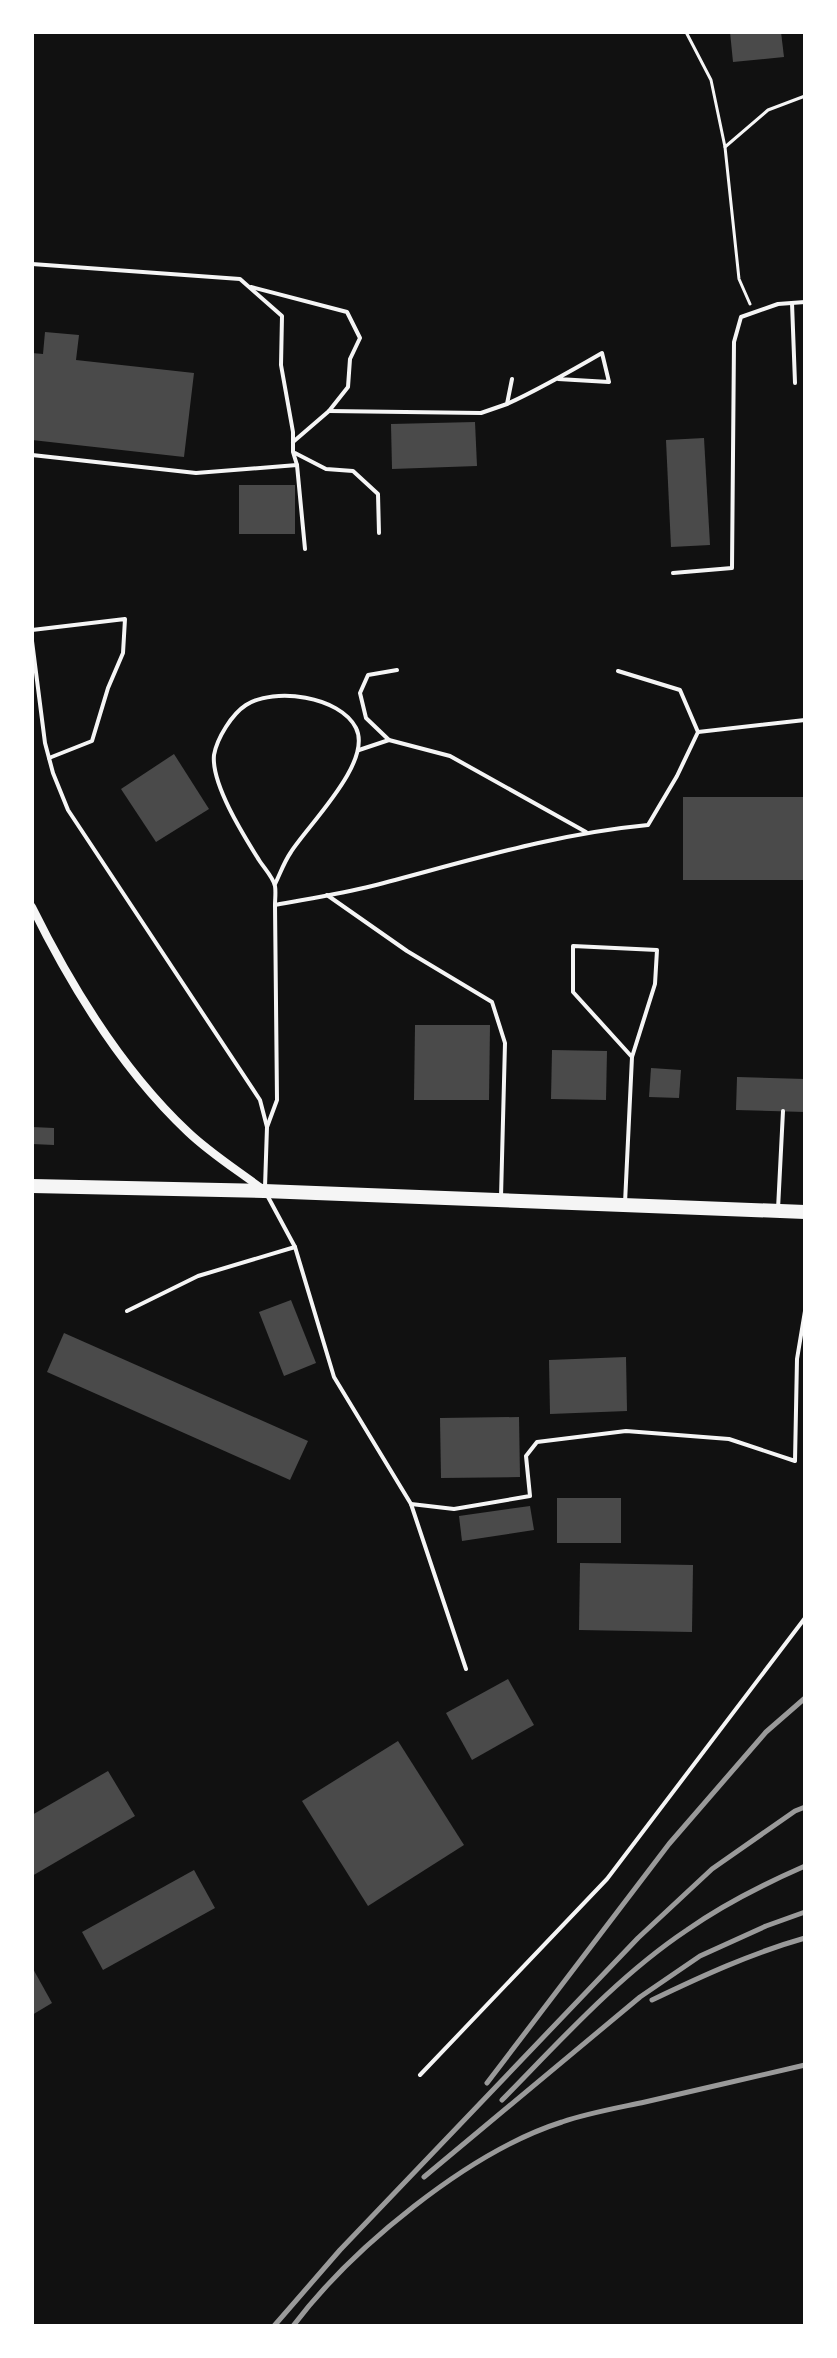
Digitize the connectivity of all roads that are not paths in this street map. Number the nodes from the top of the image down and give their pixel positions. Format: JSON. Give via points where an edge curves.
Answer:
{"nodes":[{"id":1,"x":32,"y":264,"type":"edge"},
{"id":2,"x":248,"y":286,"type":"junction"},
{"id":3,"x":805,"y":302,"type":"edge"},
{"id":4,"x":792,"y":303,"type":"junction"},
{"id":5,"x":512,"y":379,"type":"dead end"},
{"id":6,"x":558,"y":379,"type":"junction"},
{"id":7,"x":795,"y":383,"type":"dead end"},
{"id":8,"x":507,"y":404,"type":"junction"},
{"id":9,"x":329,"y":411,"type":"junction"},
{"id":10,"x":293,"y":442,"type":"junction"},
{"id":11,"x":293,"y":452,"type":"junction"},
{"id":12,"x":32,"y":455,"type":"edge"},
{"id":13,"x":297,"y":465,"type":"junction"},
{"id":14,"x":379,"y":533,"type":"dead end"},
{"id":15,"x":305,"y":549,"type":"dead end"},
{"id":16,"x":673,"y":573,"type":"dead end"},
{"id":17,"x":32,"y":630,"type":"edge"},
{"id":18,"x":32,"y":641,"type":"edge"},
{"id":19,"x":397,"y":670,"type":"dead end"},
{"id":20,"x":618,"y":671,"type":"dead end"},
{"id":21,"x":366,"y":718,"type":"junction"},
{"id":22,"x":805,"y":720,"type":"edge"},
{"id":23,"x":357,"y":729,"type":"junction"},
{"id":24,"x":698,"y":732,"type":"junction"},
{"id":25,"x":389,"y":740,"type":"junction"},
{"id":26,"x":359,"y":750,"type":"junction"},
{"id":27,"x":49,"y":758,"type":"junction"},
{"id":28,"x":589,"y":833,"type":"junction"},
{"id":29,"x":275,"y":884,"type":"junction"},
{"id":30,"x":327,"y":895,"type":"junction"},
{"id":31,"x":275,"y":905,"type":"junction"},
{"id":32,"x":32,"y":907,"type":"edge"},
{"id":33,"x":632,"y":1057,"type":"junction"},
{"id":34,"x":783,"y":1111,"type":"dead end"},
{"id":35,"x":267,"y":1127,"type":"junction"},
{"id":36,"x":32,"y":1186,"type":"edge"},
{"id":37,"x":264,"y":1191,"type":"junction"},
{"id":38,"x":501,"y":1200,"type":"junction"},
{"id":39,"x":625,"y":1206,"type":"junction"},
{"id":40,"x":778,"y":1211,"type":"junction"},
{"id":41,"x":805,"y":1212,"type":"edge"},
{"id":42,"x":295,"y":1247,"type":"junction"},
{"id":43,"x":127,"y":1311,"type":"dead end"},
{"id":44,"x":805,"y":1311,"type":"edge"},
{"id":45,"x":411,"y":1504,"type":"junction"},
{"id":46,"x":805,"y":1618,"type":"edge"},
{"id":47,"x":466,"y":1669,"type":"dead end"},
{"id":48,"x":420,"y":2075,"type":"dead end"}],
"edges":[{"from":1,"to":2,"type":"lane","via":[[240,279]]},
{"from":2,"to":9,"type":"lane","via":[[347,312],[360,338],[350,359],[348,387]]},
{"from":2,"to":10,"type":"lane","via":[[282,316],[281,365]]},
{"from":3,"to":4,"type":"lane"},
{"from":4,"to":7,"type":"lane"},
{"from":4,"to":16,"type":"lane","via":[[741,317],[734,342],[732,568]]},
{"from":5,"to":8,"type":"lane"},
{"from":6,"to":6,"type":"lane","via":[[580,366],[602,353],[609,382]]},
{"from":6,"to":8,"type":"lane"},
{"from":8,"to":9,"type":"lane","via":[[481,413]]},
{"from":9,"to":10,"type":"lane"},
{"from":10,"to":11,"type":"lane"},
{"from":11,"to":13,"type":"lane"},
{"from":11,"to":14,"type":"lane","via":[[326,469],[353,471],[378,494]]},
{"from":12,"to":13,"type":"lane","via":[[196,473]]},
{"from":13,"to":15,"type":"lane"},
{"from":17,"to":27,"type":"lane","via":[[125,619],[123,653],[92,741]]},
{"from":18,"to":27,"type":"lane"},
{"from":19,"to":21,"type":"lane","via":[[368,675],[360,693]]},
{"from":20,"to":24,"type":"lane","via":[[680,690]]},
{"from":21,"to":23,"type":"lane"},
{"from":21,"to":25,"type":"lane"},
{"from":22,"to":24,"type":"lane"},
{"from":23,"to":26,"type":"lane"},
{"from":23,"to":29,"type":"lane","via":[[346,714],[323,701],[270,696],[246,705],[222,735],[214,756],[221,787]]},
{"from":24,"to":28,"type":"lane","via":[[648,825]]},
{"from":25,"to":26,"type":"lane"},
{"from":25,"to":28,"type":"lane","via":[[450,756]]},
{"from":26,"to":29,"type":"lane"},
{"from":27,"to":35,"type":"lane","via":[[68,810],[260,1100]]},
{"from":28,"to":30,"type":"lane","via":[[504,849]]},
{"from":29,"to":31,"type":"lane"},
{"from":30,"to":31,"type":"lane"},
{"from":30,"to":38,"type":"lane","via":[[492,1002],[505,1043]]},
{"from":31,"to":35,"type":"lane","via":[[277,1100]]},
{"from":32,"to":37,"type":"street","via":[[125,1061],[188,1133]]},
{"from":33,"to":33,"type":"lane","via":[[655,984],[657,950],[573,946],[573,992]]},
{"from":33,"to":39,"type":"lane"},
{"from":34,"to":40,"type":"lane"},
{"from":35,"to":37,"type":"lane"},
{"from":36,"to":37,"type":"main road"},
{"from":37,"to":38,"type":"main road"},
{"from":37,"to":42,"type":"lane"},
{"from":38,"to":39,"type":"main road"},
{"from":39,"to":40,"type":"main road"},
{"from":40,"to":41,"type":"main road"},
{"from":42,"to":43,"type":"lane","via":[[198,1276]]},
{"from":42,"to":45,"type":"lane","via":[[334,1377]]},
{"from":44,"to":45,"type":"lane","via":[[797,1359],[795,1461],[729,1439],[626,1431],[537,1442],[526,1456],[530,1496],[454,1509]]},
{"from":45,"to":47,"type":"lane"},
{"from":46,"to":48,"type":"lane","via":[[607,1879]]}]}
